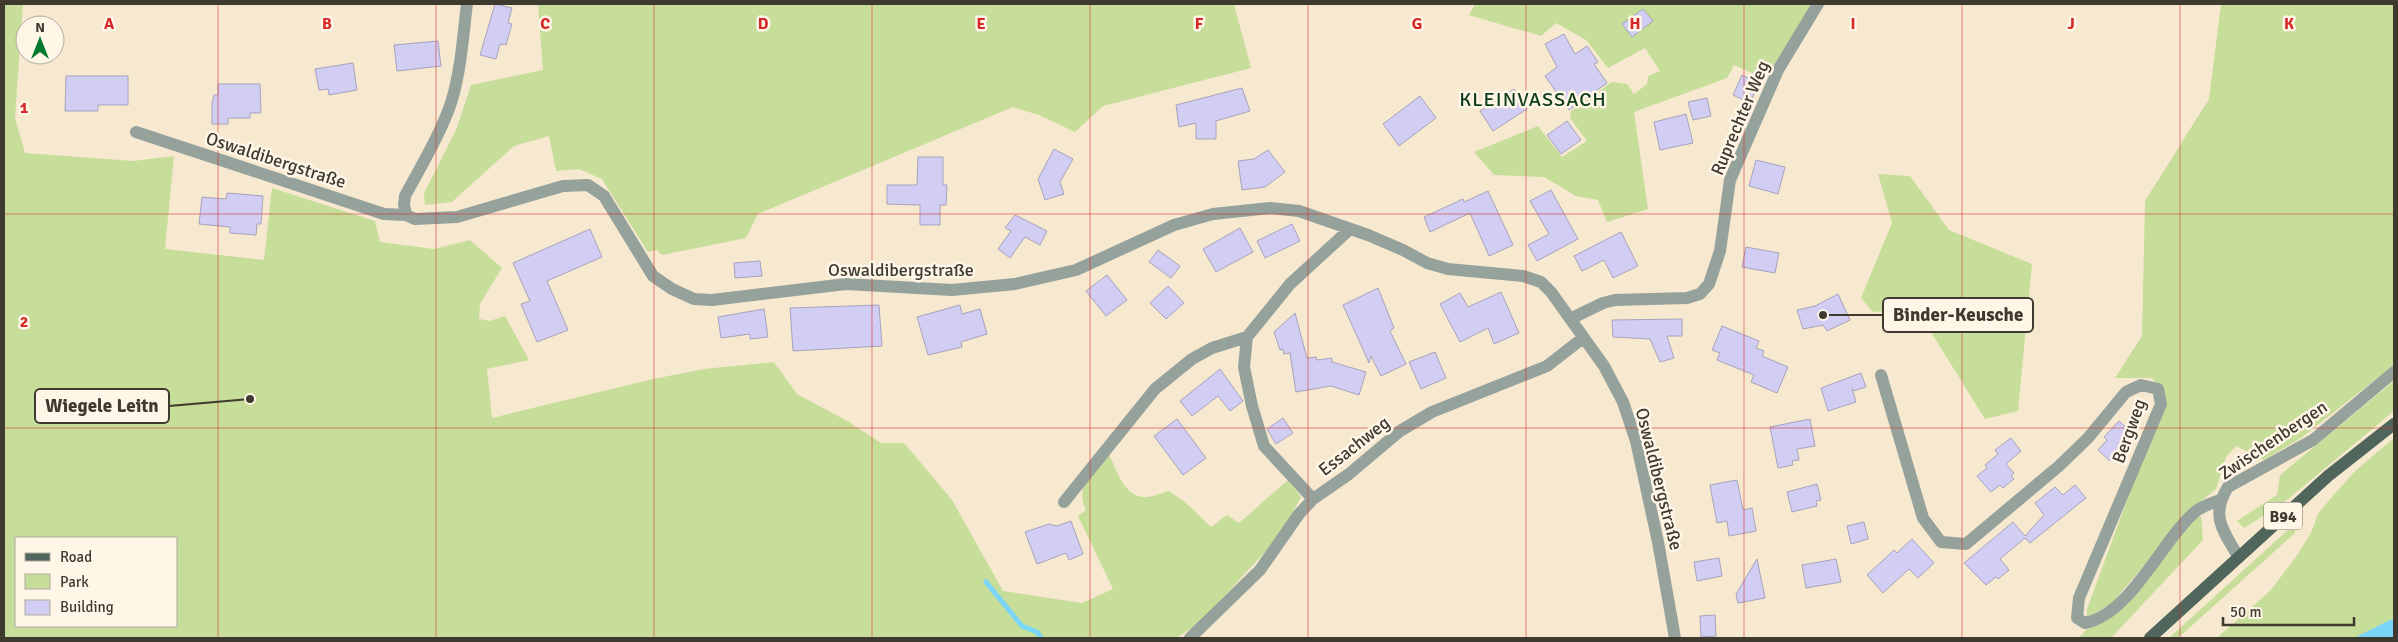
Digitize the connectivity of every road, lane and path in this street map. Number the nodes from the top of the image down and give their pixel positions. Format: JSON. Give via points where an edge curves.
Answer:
{"nodes":[{"id":1,"x":467,"y":4,"type":"edge"},
{"id":2,"x":1818,"y":4,"type":"edge"},
{"id":3,"x":136,"y":132,"type":"dead end"},
{"id":4,"x":406,"y":215,"type":"junction"},
{"id":5,"x":1350,"y":229,"type":"junction"},
{"id":6,"x":1570,"y":319,"type":"junction"},
{"id":7,"x":1247,"y":337,"type":"junction"},
{"id":8,"x":1583,"y":338,"type":"junction"},
{"id":9,"x":2394,"y":372,"type":"edge"},
{"id":10,"x":1881,"y":375,"type":"dead end"},
{"id":11,"x":2394,"y":424,"type":"edge"},
{"id":12,"x":1313,"y":500,"type":"junction"},
{"id":13,"x":2220,"y":500,"type":"junction"},
{"id":14,"x":1064,"y":502,"type":"dead end"},
{"id":15,"x":2238,"y":556,"type":"junction"},
{"id":16,"x":1194,"y":637,"type":"edge"},
{"id":17,"x":1675,"y":638,"type":"edge"},
{"id":18,"x":2150,"y":638,"type":"edge"}],
"edges":[{"from":1,"to":4,"type":"street","via":[[451,102],[406,196]]},
{"from":2,"to":6,"type":"street","name":"Ruprechter Weg","via":[[1778,70],[1730,180],[1720,251],[1709,284],[1700,294],[1687,298],[1603,302]]},
{"from":3,"to":4,"type":"street","name":"Oswaldibergstraße","via":[[384,214]]},
{"from":4,"to":5,"type":"street","name":"Oswaldibergstraße","via":[[414,219],[457,217],[563,186],[588,185],[604,196],[654,276],[694,299],[712,300],[846,284],[952,290],[1015,284],[1076,270],[1174,225],[1212,214],[1244,210],[1299,211]]},
{"from":5,"to":6,"type":"street","name":"Oswaldibergstraße","via":[[1448,269],[1523,276],[1541,282]]},
{"from":5,"to":7,"type":"street","via":[[1290,284]]},
{"from":6,"to":8,"type":"street","name":"Oswaldibergstraße"},
{"from":7,"to":12,"type":"street","via":[[1244,367],[1264,446]]},
{"from":7,"to":14,"type":"street","via":[[1212,348],[1192,359],[1156,389]]},
{"from":8,"to":12,"type":"street","name":"Essachweg","via":[[1547,366],[1432,412],[1400,431]]},
{"from":8,"to":17,"type":"street","name":"Oswaldibergstraße","via":[[1604,366],[1623,402],[1636,441]]},
{"from":9,"to":13,"type":"street","name":"Zwischenbergen","via":[[2313,440],[2228,488]]},
{"from":10,"to":13,"type":"street","name":"Bergweg","via":[[1923,518],[1941,542],[1966,544],[2059,466],[2088,438],[2126,392],[2141,385],[2158,389],[2161,404],[2079,598],[2076,613],[2085,623],[2125,599],[2194,513]]},
{"from":11,"to":15,"type":"main road","number":"B94","via":[[2328,476]]},
{"from":12,"to":16,"type":"street","name":"Essachweg","via":[[1299,514],[1260,570]]},
{"from":13,"to":15,"type":"street","name":"Zwischenbergen","via":[[2221,527]]},
{"from":15,"to":18,"type":"main road","number":"B94"}]}
